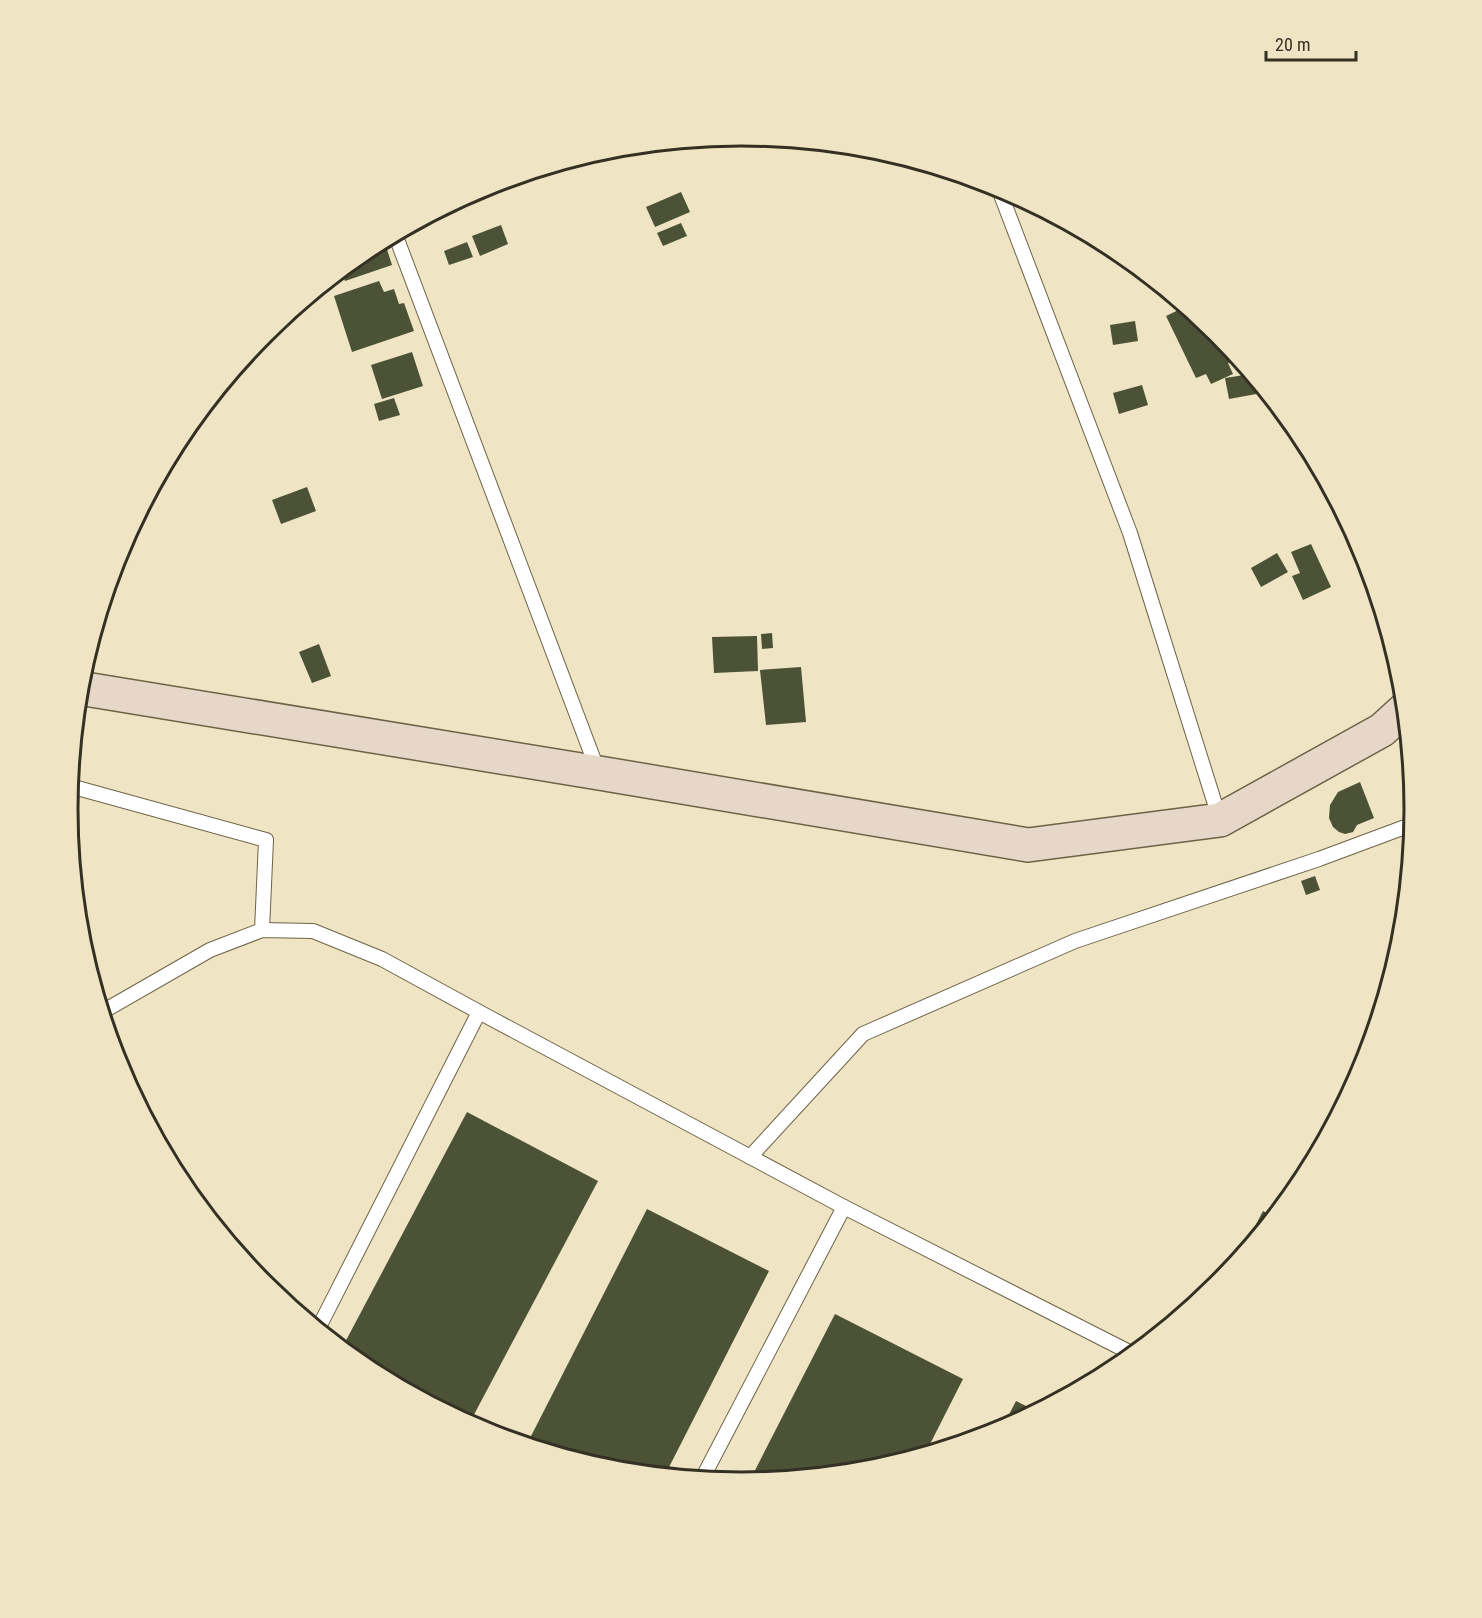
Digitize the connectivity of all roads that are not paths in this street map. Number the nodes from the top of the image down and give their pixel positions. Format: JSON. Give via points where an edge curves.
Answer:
{"nodes":[{"id":1,"x":1003,"y":200,"type":"edge"},
{"id":2,"x":398,"y":242,"type":"edge"},
{"id":3,"x":89,"y":690,"type":"edge"},
{"id":4,"x":1397,"y":716,"type":"edge"},
{"id":5,"x":598,"y":772,"type":"junction"},
{"id":6,"x":78,"y":788,"type":"edge"},
{"id":7,"x":1221,"y":820,"type":"junction"},
{"id":8,"x":1404,"y":828,"type":"edge"},
{"id":9,"x":262,"y":930,"type":"junction"},
{"id":10,"x":109,"y":1008,"type":"edge"},
{"id":11,"x":479,"y":1012,"type":"junction"},
{"id":12,"x":750,"y":1157,"type":"junction"},
{"id":13,"x":844,"y":1207,"type":"junction"},
{"id":14,"x":322,"y":1322,"type":"edge"},
{"id":15,"x":1124,"y":1349,"type":"edge"},
{"id":16,"x":706,"y":1471,"type":"edge"}],
"edges":[{"from":1,"to":7,"type":"lane","via":[[1130,533]]},
{"from":2,"to":5,"type":"lane"},
{"from":3,"to":5,"type":"street"},
{"from":4,"to":7,"type":"street","via":[[1382,730]]},
{"from":5,"to":7,"type":"street","via":[[1028,845]]},
{"from":6,"to":9,"type":"lane","via":[[266,840]]},
{"from":8,"to":12,"type":"lane","via":[[1075,941],[863,1034]]},
{"from":9,"to":10,"type":"lane","via":[[210,950]]},
{"from":9,"to":11,"type":"lane","via":[[313,931],[382,959]]},
{"from":11,"to":12,"type":"lane"},
{"from":11,"to":14,"type":"lane"},
{"from":12,"to":13,"type":"lane"},
{"from":13,"to":15,"type":"lane"},
{"from":13,"to":16,"type":"lane"}]}
